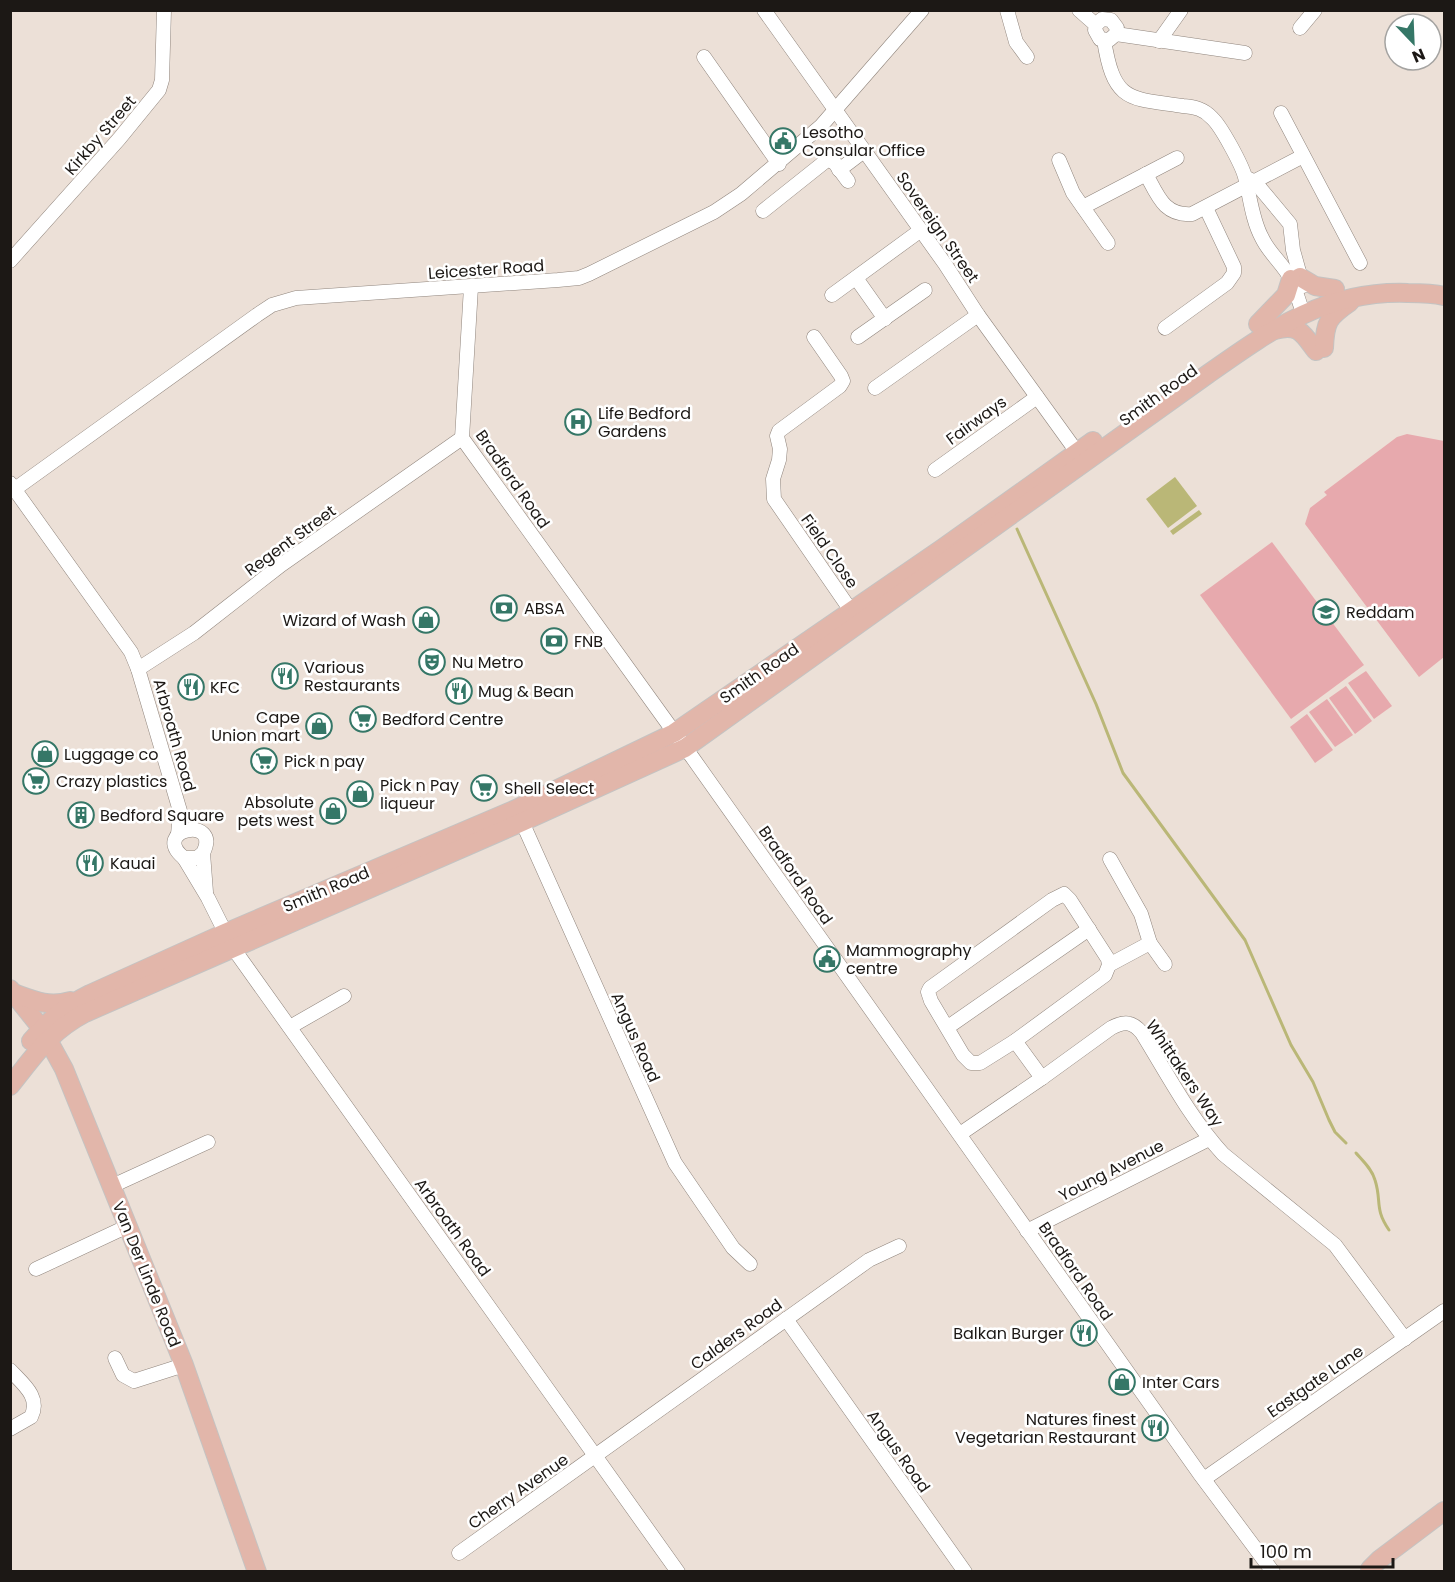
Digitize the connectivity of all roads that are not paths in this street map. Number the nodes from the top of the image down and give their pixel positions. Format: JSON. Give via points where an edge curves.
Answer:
{"nodes":[{"id":1,"x":164,"y":10,"type":"edge"},
{"id":2,"x":764,"y":10,"type":"edge"},
{"id":3,"x":922,"y":10,"type":"edge"},
{"id":4,"x":1007,"y":10,"type":"edge"},
{"id":5,"x":1079,"y":10,"type":"edge"},
{"id":6,"x":1181,"y":10,"type":"edge"},
{"id":7,"x":1315,"y":10,"type":"edge"},
{"id":8,"x":1104,"y":18,"type":"edge"},
{"id":9,"x":1300,"y":28,"type":"dead end"},
{"id":10,"x":1110,"y":37,"type":"junction"},
{"id":11,"x":1159,"y":41,"type":"junction"},
{"id":12,"x":1245,"y":53,"type":"dead end"},
{"id":13,"x":705,"y":57,"type":"dead end"},
{"id":14,"x":1028,"y":57,"type":"dead end"},
{"id":15,"x":836,"y":112,"type":"junction"},
{"id":16,"x":1281,"y":113,"type":"dead end"},
{"id":17,"x":864,"y":151,"type":"junction"},
{"id":18,"x":1303,"y":156,"type":"junction"},
{"id":19,"x":1177,"y":158,"type":"dead end"},
{"id":20,"x":1059,"y":160,"type":"dead end"},
{"id":21,"x":779,"y":164,"type":"junction"},
{"id":22,"x":1146,"y":174,"type":"junction"},
{"id":23,"x":1249,"y":182,"type":"junction"},
{"id":24,"x":1083,"y":207,"type":"junction"},
{"id":25,"x":1206,"y":208,"type":"junction"},
{"id":26,"x":763,"y":211,"type":"dead end"},
{"id":27,"x":921,"y":230,"type":"junction"},
{"id":28,"x":1108,"y":243,"type":"dead end"},
{"id":29,"x":1293,"y":250,"type":"junction"},
{"id":30,"x":1275,"y":258,"type":"junction"},
{"id":31,"x":10,"y":261,"type":"edge"},
{"id":32,"x":1360,"y":263,"type":"dead end"},
{"id":33,"x":856,"y":278,"type":"junction"},
{"id":34,"x":1296,"y":278,"type":"junction"},
{"id":35,"x":471,"y":287,"type":"junction"},
{"id":36,"x":1335,"y":289,"type":"junction"},
{"id":37,"x":925,"y":290,"type":"dead end"},
{"id":38,"x":1440,"y":290,"type":"edge"},
{"id":39,"x":832,"y":295,"type":"dead end"},
{"id":40,"x":1359,"y":296,"type":"junction"},
{"id":41,"x":1305,"y":306,"type":"junction"},
{"id":42,"x":978,"y":315,"type":"junction"},
{"id":43,"x":885,"y":319,"type":"junction"},
{"id":44,"x":1265,"y":327,"type":"junction"},
{"id":45,"x":1165,"y":328,"type":"dead end"},
{"id":46,"x":814,"y":337,"type":"dead end"},
{"id":47,"x":858,"y":337,"type":"dead end"},
{"id":48,"x":875,"y":388,"type":"dead end"},
{"id":49,"x":1037,"y":397,"type":"junction"},
{"id":50,"x":462,"y":438,"type":"junction"},
{"id":51,"x":1081,"y":458,"type":"junction"},
{"id":52,"x":935,"y":470,"type":"dead end"},
{"id":53,"x":12,"y":485,"type":"edge"},
{"id":54,"x":855,"y":616,"type":"junction"},
{"id":55,"x":138,"y":669,"type":"junction"},
{"id":56,"x":674,"y":733,"type":"junction"},
{"id":57,"x":685,"y":748,"type":"junction"},
{"id":58,"x":180,"y":810,"type":"junction"},
{"id":59,"x":519,"y":815,"type":"junction"},
{"id":60,"x":194,"y":829,"type":"junction"},
{"id":61,"x":178,"y":835,"type":"junction"},
{"id":62,"x":203,"y":853,"type":"junction"},
{"id":63,"x":184,"y":858,"type":"junction"},
{"id":64,"x":1110,"y":859,"type":"dead end"},
{"id":65,"x":208,"y":898,"type":"junction"},
{"id":66,"x":1089,"y":929,"type":"junction"},
{"id":67,"x":229,"y":941,"type":"junction"},
{"id":68,"x":1150,"y":943,"type":"junction"},
{"id":69,"x":1165,"y":964,"type":"dead end"},
{"id":70,"x":1109,"y":965,"type":"junction"},
{"id":71,"x":90,"y":994,"type":"junction"},
{"id":72,"x":16,"y":995,"type":"edge"},
{"id":73,"x":344,"y":996,"type":"dead end"},
{"id":74,"x":85,"y":1013,"type":"junction"},
{"id":75,"x":290,"y":1027,"type":"junction"},
{"id":76,"x":948,"y":1028,"type":"junction"},
{"id":77,"x":45,"y":1033,"type":"junction"},
{"id":78,"x":1015,"y":1041,"type":"junction"},
{"id":79,"x":20,"y":1061,"type":"edge"},
{"id":80,"x":63,"y":1065,"type":"junction"},
{"id":81,"x":1042,"y":1078,"type":"junction"},
{"id":82,"x":10,"y":1086,"type":"edge"},
{"id":83,"x":960,"y":1134,"type":"junction"},
{"id":84,"x":1209,"y":1139,"type":"junction"},
{"id":85,"x":208,"y":1142,"type":"dead end"},
{"id":86,"x":112,"y":1186,"type":"junction"},
{"id":87,"x":128,"y":1226,"type":"junction"},
{"id":88,"x":1028,"y":1231,"type":"junction"},
{"id":89,"x":899,"y":1246,"type":"dead end"},
{"id":90,"x":750,"y":1264,"type":"dead end"},
{"id":91,"x":36,"y":1269,"type":"dead end"},
{"id":92,"x":1444,"y":1311,"type":"edge"},
{"id":93,"x":786,"y":1319,"type":"junction"},
{"id":94,"x":1405,"y":1339,"type":"junction"},
{"id":95,"x":115,"y":1358,"type":"dead end"},
{"id":96,"x":184,"y":1365,"type":"junction"},
{"id":97,"x":10,"y":1370,"type":"edge"},
{"id":98,"x":10,"y":1429,"type":"edge"},
{"id":99,"x":596,"y":1456,"type":"junction"},
{"id":100,"x":1204,"y":1479,"type":"junction"},
{"id":101,"x":1444,"y":1511,"type":"edge"},
{"id":102,"x":1444,"y":1525,"type":"edge"},
{"id":103,"x":459,"y":1553,"type":"dead end"},
{"id":104,"x":1368,"y":1570,"type":"edge"},
{"id":105,"x":257,"y":1572,"type":"edge"},
{"id":106,"x":678,"y":1572,"type":"edge"},
{"id":107,"x":965,"y":1572,"type":"edge"},
{"id":108,"x":1273,"y":1572,"type":"edge"}],
"edges":[{"from":1,"to":31,"type":"street","name":"Kirkby Street","via":[[159,90]]},
{"from":2,"to":15,"type":"street","name":"Sovereign Street"},
{"from":3,"to":15,"type":"street","name":"Leicester Road"},
{"from":4,"to":14,"type":"street","via":[[1016,42]]},
{"from":5,"to":8,"type":"street"},
{"from":6,"to":11,"type":"street"},
{"from":7,"to":9,"type":"street"},
{"from":8,"to":10,"type":"street","via":[[1115,24]]},
{"from":8,"to":10,"type":"street","via":[[1096,35]]},
{"from":10,"to":11,"type":"street"},
{"from":10,"to":23,"type":"street","via":[[1108,59],[1122,91],[1132,98],[1204,111],[1219,126]]},
{"from":11,"to":12,"type":"street"},
{"from":13,"to":21,"type":"street"},
{"from":15,"to":17,"type":"street","name":"Sovereign Street"},
{"from":15,"to":21,"type":"street","name":"Leicester Road"},
{"from":16,"to":18,"type":"street"},
{"from":17,"to":26,"type":"street","via":[[844,175],[831,160],[824,162]]},
{"from":17,"to":27,"type":"street","name":"Sovereign Street"},
{"from":18,"to":23,"type":"street"},
{"from":18,"to":32,"type":"street"},
{"from":19,"to":22,"type":"street"},
{"from":20,"to":24,"type":"street"},
{"from":21,"to":35,"type":"street","name":"Leicester Road","via":[[724,206],[589,274]]},
{"from":22,"to":24,"type":"street"},
{"from":22,"to":25,"type":"street","via":[[1159,198],[1175,213],[1192,214]]},
{"from":23,"to":25,"type":"street"},
{"from":23,"to":29,"type":"street","via":[[1290,224]]},
{"from":23,"to":30,"type":"street","via":[[1259,232]]},
{"from":24,"to":28,"type":"street"},
{"from":25,"to":45,"type":"street","via":[[1234,273],[1227,283]]},
{"from":27,"to":33,"type":"street"},
{"from":27,"to":42,"type":"street","name":"Sovereign Street"},
{"from":29,"to":30,"type":"street"},
{"from":29,"to":34,"type":"street"},
{"from":30,"to":34,"type":"street"},
{"from":33,"to":39,"type":"street"},
{"from":33,"to":43,"type":"street"},
{"from":34,"to":36,"type":"main road"},
{"from":34,"to":41,"type":"street"},
{"from":34,"to":44,"type":"main road"},
{"from":35,"to":50,"type":"street","name":"Bradford Road"},
{"from":35,"to":53,"type":"street","name":"Leicester Road","via":[[310,296],[272,305]]},
{"from":36,"to":38,"type":"main road","name":"Smith Road","via":[[1380,281]]},
{"from":36,"to":41,"type":"main road","name":"Smith Road"},
{"from":37,"to":43,"type":"street"},
{"from":38,"to":40,"type":"main road","name":"Smith Road"},
{"from":40,"to":41,"type":"main road","name":"Smith Road"},
{"from":40,"to":44,"type":"main road","via":[[1329,319],[1320,350],[1298,329]]},
{"from":41,"to":44,"type":"main road","name":"Smith Road"},
{"from":42,"to":48,"type":"street"},
{"from":42,"to":49,"type":"street","name":"Sovereign Street"},
{"from":43,"to":47,"type":"street"},
{"from":44,"to":51,"type":"main road","name":"Smith Road"},
{"from":46,"to":54,"type":"street","name":"Field Close","via":[[843,381],[779,431],[774,499]]},
{"from":49,"to":51,"type":"street","name":"Sovereign Street"},
{"from":49,"to":52,"type":"street","name":"Fairways"},
{"from":50,"to":55,"type":"street","name":"Regent Street","via":[[281,565],[194,633]]},
{"from":50,"to":56,"type":"street","name":"Bradford Road"},
{"from":51,"to":54,"type":"main road","name":"Smith Road"},
{"from":53,"to":55,"type":"street","via":[[131,652]]},
{"from":54,"to":56,"type":"main road","name":"Smith Road"},
{"from":54,"to":57,"type":"main road","name":"Smith Road"},
{"from":55,"to":58,"type":"street","name":"Arbroath Road"},
{"from":56,"to":57,"type":"street","name":"Bradford Road"},
{"from":56,"to":59,"type":"main road","name":"Smith Road"},
{"from":57,"to":59,"type":"main road","name":"Smith Road"},
{"from":57,"to":83,"type":"street","name":"Bradford Road"},
{"from":58,"to":60,"type":"street","name":"Arbroath Road"},
{"from":58,"to":61,"type":"street","name":"Arbroath Road"},
{"from":59,"to":67,"type":"main road","name":"Smith Road"},
{"from":59,"to":90,"type":"street","name":"Angus Road","via":[[675,1163],[733,1248]]},
{"from":60,"to":61,"type":"street"},
{"from":60,"to":62,"type":"street","via":[[205,838]]},
{"from":61,"to":63,"type":"street","via":[[176,849]]},
{"from":62,"to":63,"type":"street","via":[[197,858]]},
{"from":62,"to":65,"type":"street","name":"Arbroath Road"},
{"from":63,"to":65,"type":"street","name":"Arbroath Road"},
{"from":64,"to":68,"type":"street","via":[[1141,914]]},
{"from":65,"to":67,"type":"street","name":"Arbroath Road"},
{"from":66,"to":70,"type":"street"},
{"from":66,"to":76,"type":"street"},
{"from":66,"to":76,"type":"street","via":[[1064,894],[1052,900],[930,988],[928,996]]},
{"from":67,"to":71,"type":"main road","name":"Smith Road"},
{"from":67,"to":74,"type":"main road","name":"Smith Road"},
{"from":67,"to":75,"type":"street","name":"Arbroath Road"},
{"from":68,"to":69,"type":"street"},
{"from":68,"to":70,"type":"street"},
{"from":70,"to":78,"type":"street","via":[[1105,975]]},
{"from":71,"to":72,"type":"main road","via":[[53,1005]]},
{"from":71,"to":77,"type":"main road","name":"Smith Road","via":[[61,1010]]},
{"from":72,"to":77,"type":"main road","name":"Van Der Linde Road"},
{"from":72,"to":79,"type":"main road","via":[[26,1021]]},
{"from":73,"to":75,"type":"street"},
{"from":74,"to":77,"type":"main road","name":"Smith Road"},
{"from":74,"to":80,"type":"main road","via":[[65,1036],[61,1046]]},
{"from":75,"to":99,"type":"street","name":"Arbroath Road"},
{"from":76,"to":78,"type":"street","via":[[971,1063],[980,1063]]},
{"from":77,"to":79,"type":"main road"},
{"from":77,"to":80,"type":"main road","name":"Van Der Linde Road"},
{"from":78,"to":81,"type":"street"},
{"from":79,"to":80,"type":"main road"},
{"from":79,"to":82,"type":"main road"},
{"from":80,"to":86,"type":"main road","name":"Van Der Linde Road"},
{"from":81,"to":83,"type":"street","name":"Whittakers Way"},
{"from":81,"to":84,"type":"street","name":"Whittakers Way","via":[[1111,1028],[1120,1023],[1131,1024],[1142,1033]]},
{"from":83,"to":88,"type":"street","name":"Bradford Road"},
{"from":84,"to":88,"type":"street","name":"Young Avenue"},
{"from":84,"to":94,"type":"street","name":"Whittakers Way","via":[[1335,1245]]},
{"from":85,"to":86,"type":"street"},
{"from":86,"to":87,"type":"main road","name":"Van Der Linde Road"},
{"from":87,"to":91,"type":"street"},
{"from":87,"to":96,"type":"main road","name":"Van Der Linde Road"},
{"from":88,"to":100,"type":"street","name":"Bradford Road"},
{"from":89,"to":93,"type":"street","name":"Calders Road","via":[[869,1260]]},
{"from":92,"to":94,"type":"street","name":"Eastgate Lane"},
{"from":93,"to":99,"type":"street","name":"Calders Road"},
{"from":93,"to":107,"type":"street","name":"Angus Road"},
{"from":94,"to":100,"type":"street","name":"Eastgate Lane"},
{"from":95,"to":96,"type":"street","via":[[123,1375],[134,1380]]},
{"from":96,"to":105,"type":"main road","name":"Van Der Linde Road"},
{"from":97,"to":98,"type":"street","via":[[31,1394],[35,1405],[31,1417]]},
{"from":99,"to":103,"type":"street","name":"Cherry Avenue"},
{"from":99,"to":106,"type":"street","name":"Arbroath Road"},
{"from":100,"to":108,"type":"street","name":"Bradford Road"},
{"from":101,"to":104,"type":"main road"},
{"from":102,"to":104,"type":"main road"}]}
